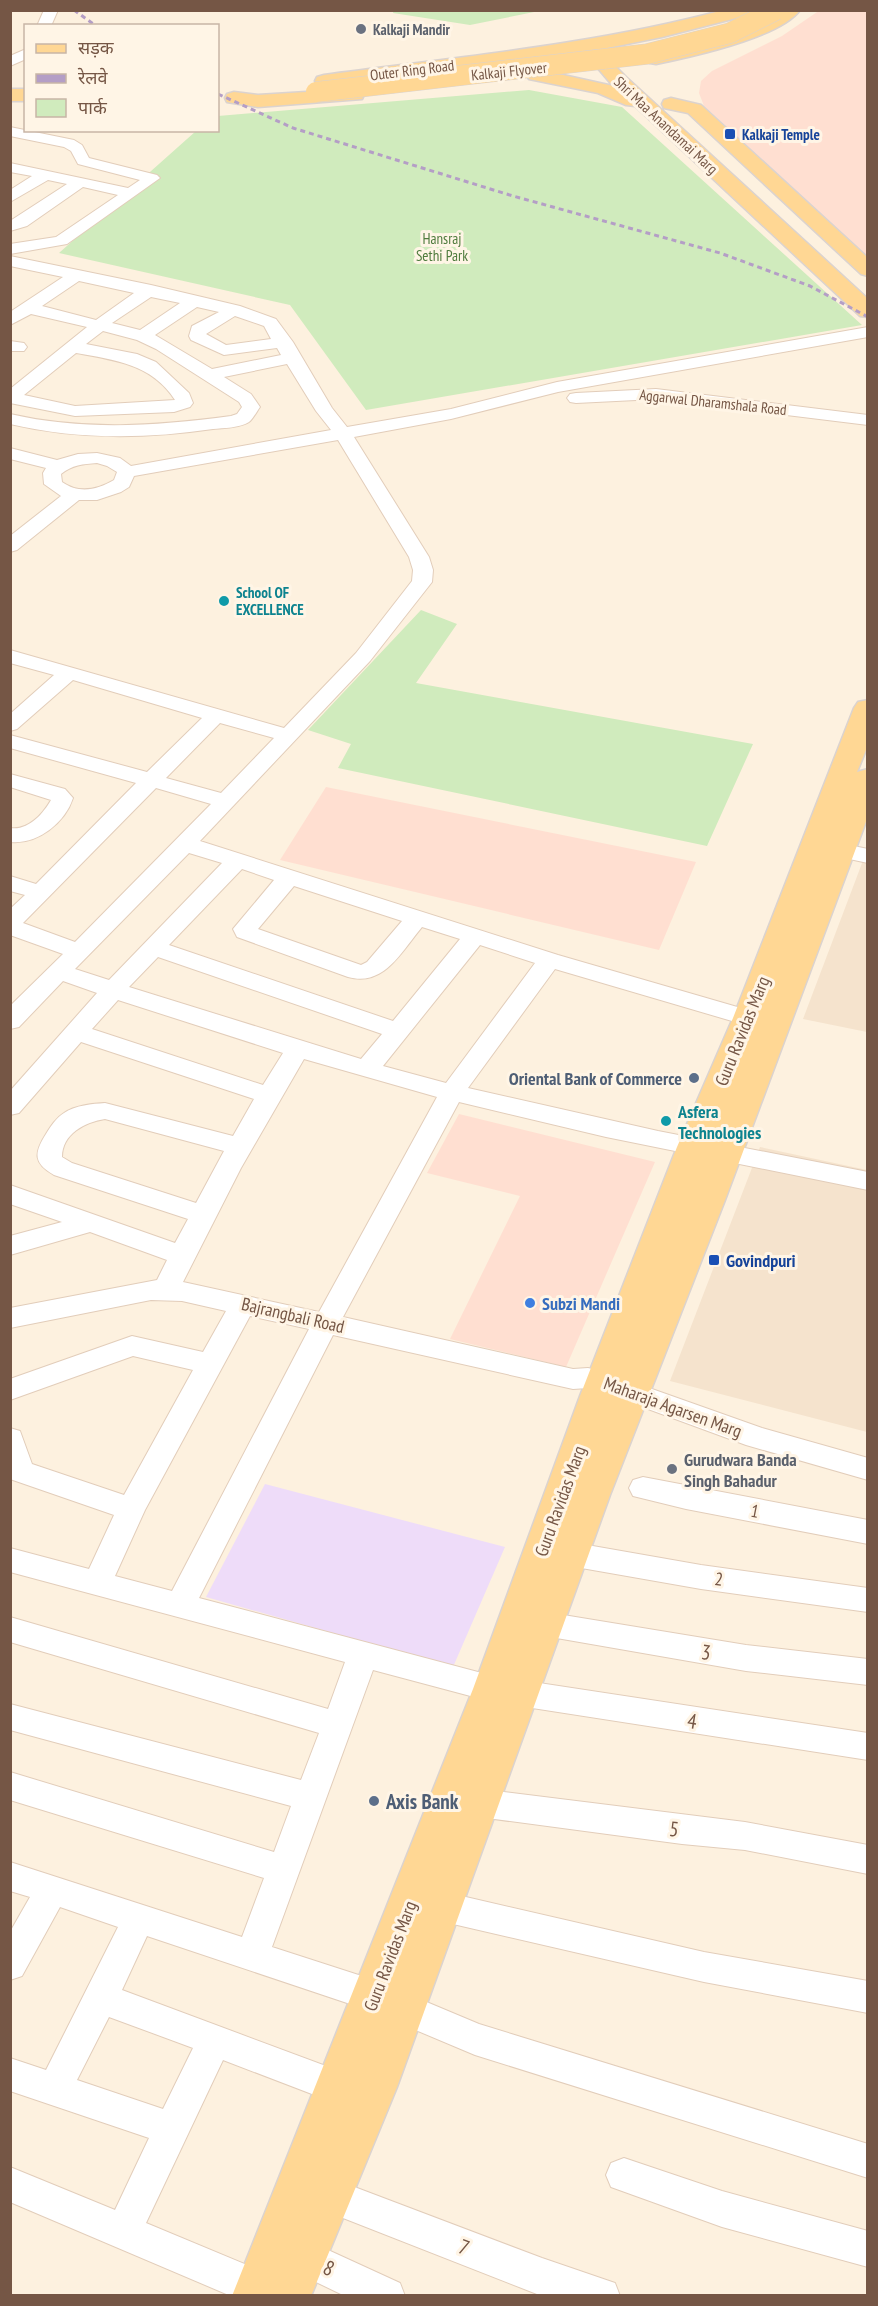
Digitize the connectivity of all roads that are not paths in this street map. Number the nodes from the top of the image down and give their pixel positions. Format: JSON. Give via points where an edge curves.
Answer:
{"nodes":[{"id":1,"x":51,"y":10,"type":"edge"},
{"id":2,"x":776,"y":10,"type":"edge"},
{"id":3,"x":792,"y":10,"type":"edge"},
{"id":4,"x":745,"y":11,"type":"edge"},
{"id":5,"x":45,"y":24,"type":"edge"},
{"id":6,"x":704,"y":44,"type":"junction"},
{"id":7,"x":24,"y":54,"type":"edge"},
{"id":8,"x":605,"y":59,"type":"junction"},
{"id":9,"x":10,"y":62,"type":"edge"},
{"id":10,"x":676,"y":73,"type":"dead end"},
{"id":11,"x":472,"y":75,"type":"junction"},
{"id":12,"x":536,"y":75,"type":"junction"},
{"id":13,"x":289,"y":86,"type":"junction"},
{"id":14,"x":219,"y":89,"type":"edge"},
{"id":15,"x":226,"y":99,"type":"edge"},
{"id":16,"x":656,"y":103,"type":"junction"},
{"id":17,"x":10,"y":131,"type":"edge"},
{"id":18,"x":10,"y":152,"type":"edge"},
{"id":19,"x":10,"y":167,"type":"edge"},
{"id":20,"x":29,"y":171,"type":"junction"},
{"id":21,"x":45,"y":175,"type":"junction"},
{"id":22,"x":80,"y":182,"type":"junction"},
{"id":23,"x":132,"y":194,"type":"junction"},
{"id":24,"x":10,"y":197,"type":"edge"},
{"id":25,"x":10,"y":225,"type":"edge"},
{"id":26,"x":62,"y":241,"type":"junction"},
{"id":27,"x":10,"y":249,"type":"edge"},
{"id":28,"x":10,"y":261,"type":"edge"},
{"id":29,"x":867,"y":270,"type":"edge"},
{"id":30,"x":73,"y":273,"type":"junction"},
{"id":31,"x":151,"y":290,"type":"junction"},
{"id":32,"x":867,"y":292,"type":"edge"},
{"id":33,"x":48,"y":295,"type":"junction"},
{"id":34,"x":69,"y":301,"type":"dead end"},
{"id":35,"x":193,"y":302,"type":"junction"},
{"id":36,"x":98,"y":307,"type":"dead end"},
{"id":37,"x":28,"y":308,"type":"junction"},
{"id":38,"x":234,"y":310,"type":"junction"},
{"id":39,"x":117,"y":311,"type":"junction"},
{"id":40,"x":867,"y":311,"type":"edge"},
{"id":41,"x":10,"y":320,"type":"edge"},
{"id":42,"x":100,"y":326,"type":"junction"},
{"id":43,"x":867,"y":333,"type":"edge"},
{"id":44,"x":143,"y":336,"type":"junction"},
{"id":45,"x":74,"y":347,"type":"junction"},
{"id":46,"x":288,"y":350,"type":"junction"},
{"id":47,"x":208,"y":375,"type":"junction"},
{"id":48,"x":325,"y":411,"type":"junction"},
{"id":49,"x":451,"y":414,"type":"junction"},
{"id":50,"x":10,"y":419,"type":"edge"},
{"id":51,"x":418,"y":419,"type":"junction"},
{"id":52,"x":867,"y":420,"type":"edge"},
{"id":53,"x":342,"y":432,"type":"junction"},
{"id":54,"x":10,"y":453,"type":"edge"},
{"id":55,"x":58,"y":466,"type":"junction"},
{"id":56,"x":126,"y":472,"type":"junction"},
{"id":57,"x":76,"y":494,"type":"junction"},
{"id":58,"x":10,"y":546,"type":"edge"},
{"id":59,"x":10,"y":656,"type":"edge"},
{"id":60,"x":68,"y":674,"type":"junction"},
{"id":61,"x":867,"y":708,"type":"edge"},
{"id":62,"x":215,"y":716,"type":"junction"},
{"id":63,"x":10,"y":726,"type":"edge"},
{"id":64,"x":289,"y":736,"type":"junction"},
{"id":65,"x":15,"y":748,"type":"edge"},
{"id":66,"x":867,"y":777,"type":"edge"},
{"id":67,"x":10,"y":780,"type":"edge"},
{"id":68,"x":152,"y":781,"type":"junction"},
{"id":69,"x":225,"y":801,"type":"junction"},
{"id":70,"x":10,"y":835,"type":"edge"},
{"id":71,"x":185,"y":844,"type":"junction"},
{"id":72,"x":840,"y":850,"type":"edge"},
{"id":73,"x":238,"y":861,"type":"junction"},
{"id":74,"x":289,"y":878,"type":"junction"},
{"id":75,"x":10,"y":883,"type":"edge"},
{"id":76,"x":42,"y":893,"type":"junction"},
{"id":77,"x":418,"y":917,"type":"junction"},
{"id":78,"x":10,"y":925,"type":"edge"},
{"id":79,"x":475,"y":936,"type":"junction"},
{"id":80,"x":153,"y":948,"type":"junction"},
{"id":81,"x":78,"y":951,"type":"junction"},
{"id":82,"x":550,"y":960,"type":"junction"},
{"id":83,"x":59,"y":971,"type":"junction"},
{"id":84,"x":10,"y":989,"type":"edge"},
{"id":85,"x":113,"y":990,"type":"junction"},
{"id":86,"x":33,"y":997,"type":"junction"},
{"id":87,"x":749,"y":1018,"type":"junction"},
{"id":88,"x":10,"y":1021,"type":"edge"},
{"id":89,"x":396,"y":1030,"type":"junction"},
{"id":90,"x":77,"y":1032,"type":"junction"},
{"id":91,"x":297,"y":1050,"type":"junction"},
{"id":92,"x":367,"y":1069,"type":"junction"},
{"id":93,"x":452,"y":1092,"type":"junction"},
{"id":94,"x":268,"y":1095,"type":"junction"},
{"id":95,"x":10,"y":1107,"type":"edge"},
{"id":96,"x":240,"y":1146,"type":"junction"},
{"id":97,"x":708,"y":1151,"type":"junction"},
{"id":98,"x":867,"y":1181,"type":"edge"},
{"id":99,"x":10,"y":1194,"type":"edge"},
{"id":100,"x":202,"y":1214,"type":"junction"},
{"id":101,"x":91,"y":1223,"type":"junction"},
{"id":102,"x":10,"y":1246,"type":"edge"},
{"id":103,"x":182,"y":1255,"type":"junction"},
{"id":104,"x":166,"y":1290,"type":"junction"},
{"id":105,"x":243,"y":1304,"type":"junction"},
{"id":106,"x":10,"y":1317,"type":"edge"},
{"id":107,"x":326,"y":1323,"type":"junction"},
{"id":108,"x":209,"y":1364,"type":"junction"},
{"id":109,"x":10,"y":1390,"type":"edge"},
{"id":110,"x":606,"y":1390,"type":"junction"},
{"id":111,"x":10,"y":1438,"type":"edge"},
{"id":112,"x":867,"y":1469,"type":"edge"},
{"id":113,"x":867,"y":1483,"type":"edge"},
{"id":114,"x":643,"y":1488,"type":"dead end"},
{"id":115,"x":131,"y":1509,"type":"junction"},
{"id":116,"x":867,"y":1532,"type":"edge"},
{"id":117,"x":570,"y":1554,"type":"junction"},
{"id":118,"x":10,"y":1560,"type":"edge"},
{"id":119,"x":97,"y":1583,"type":"junction"},
{"id":120,"x":867,"y":1600,"type":"edge"},
{"id":121,"x":180,"y":1605,"type":"junction"},
{"id":122,"x":545,"y":1624,"type":"junction"},
{"id":123,"x":10,"y":1629,"type":"edge"},
{"id":124,"x":363,"y":1656,"type":"junction"},
{"id":125,"x":867,"y":1672,"type":"edge"},
{"id":126,"x":505,"y":1692,"type":"junction"},
{"id":127,"x":10,"y":1717,"type":"edge"},
{"id":128,"x":339,"y":1726,"type":"junction"},
{"id":129,"x":867,"y":1747,"type":"edge"},
{"id":130,"x":10,"y":1786,"type":"edge"},
{"id":131,"x":311,"y":1797,"type":"junction"},
{"id":132,"x":479,"y":1803,"type":"junction"},
{"id":133,"x":867,"y":1860,"type":"edge"},
{"id":134,"x":284,"y":1869,"type":"junction"},
{"id":135,"x":10,"y":1876,"type":"edge"},
{"id":136,"x":52,"y":1889,"type":"junction"},
{"id":137,"x":440,"y":1906,"type":"junction"},
{"id":138,"x":138,"y":1918,"type":"junction"},
{"id":139,"x":252,"y":1956,"type":"junction"},
{"id":140,"x":10,"y":1965,"type":"edge"},
{"id":141,"x":867,"y":1997,"type":"edge"},
{"id":142,"x":101,"y":1998,"type":"junction"},
{"id":143,"x":389,"y":2003,"type":"junction"},
{"id":144,"x":214,"y":2041,"type":"junction"},
{"id":145,"x":10,"y":2074,"type":"edge"},
{"id":146,"x":338,"y":2087,"type":"junction"},
{"id":147,"x":54,"y":2089,"type":"junction"},
{"id":148,"x":171,"y":2129,"type":"junction"},
{"id":149,"x":867,"y":2161,"type":"edge"},
{"id":150,"x":624,"y":2175,"type":"dead end"},
{"id":151,"x":10,"y":2184,"type":"edge"},
{"id":152,"x":328,"y":2195,"type":"junction"},
{"id":153,"x":124,"y":2230,"type":"junction"},
{"id":154,"x":867,"y":2249,"type":"edge"},
{"id":155,"x":304,"y":2257,"type":"junction"},
{"id":156,"x":269,"y":2294,"type":"edge"},
{"id":157,"x":387,"y":2295,"type":"edge"},
{"id":158,"x":602,"y":2295,"type":"edge"}],
"edges":[{"from":1,"to":5,"type":"street"},
{"from":2,"to":15,"type":"main road","name":"Kalkaji Flyover","bridge":true,"via":[[759,22],[694,45],[647,54]]},
{"from":3,"to":6,"type":"main road","via":[[765,27]]},
{"from":4,"to":6,"type":"main road"},
{"from":4,"to":13,"type":"main road","name":"Outer Ring Road","via":[[599,44]]},
{"from":6,"to":8,"type":"main road","via":[[637,49]]},
{"from":6,"to":8,"type":"main road","name":"Shri Maa Anandamai Marg","via":[[633,67]]},
{"from":6,"to":10,"type":"main road"},
{"from":7,"to":9,"type":"street"},
{"from":8,"to":11,"type":"main road"},
{"from":8,"to":12,"type":"main road"},
{"from":8,"to":16,"type":"main road","name":"Shri Maa Anandamai Marg"},
{"from":11,"to":12,"type":"main road"},
{"from":11,"to":13,"type":"main road"},
{"from":11,"to":15,"type":"main road","via":[[326,98]]},
{"from":12,"to":16,"type":"main road"},
{"from":13,"to":14,"type":"main road","name":"Outer Ring Road"},
{"from":16,"to":29,"type":"main road","via":[[694,109]]},
{"from":16,"to":32,"type":"main road","name":"Shri Maa Anandamai Marg"},
{"from":16,"to":40,"type":"main road","name":"Shri Maa Anandamai Marg"},
{"from":16,"to":43,"type":"main road","via":[[652,126]]},
{"from":17,"to":23,"type":"street","via":[[69,143],[77,148],[83,161],[152,178]]},
{"from":18,"to":20,"type":"street","via":[[35,158],[36,163]]},
{"from":19,"to":20,"type":"street"},
{"from":20,"to":21,"type":"street"},
{"from":21,"to":22,"type":"street"},
{"from":21,"to":24,"type":"street"},
{"from":22,"to":23,"type":"street"},
{"from":22,"to":25,"type":"street","via":[[21,222]]},
{"from":23,"to":26,"type":"street"},
{"from":26,"to":27,"type":"street"},
{"from":26,"to":30,"type":"street","via":[[60,257]]},
{"from":28,"to":30,"type":"street"},
{"from":30,"to":31,"type":"street"},
{"from":30,"to":33,"type":"street"},
{"from":31,"to":35,"type":"street"},
{"from":31,"to":39,"type":"street"},
{"from":33,"to":34,"type":"street"},
{"from":33,"to":37,"type":"street"},
{"from":35,"to":38,"type":"street"},
{"from":35,"to":44,"type":"street"},
{"from":36,"to":39,"type":"street"},
{"from":37,"to":41,"type":"street"},
{"from":37,"to":42,"type":"street"},
{"from":38,"to":46,"type":"street","via":[[270,323]]},
{"from":38,"to":46,"type":"street","via":[[196,334],[224,350]]},
{"from":39,"to":42,"type":"street"},
{"from":42,"to":44,"type":"street"},
{"from":42,"to":45,"type":"street"},
{"from":43,"to":49,"type":"street","via":[[557,387]]},
{"from":44,"to":47,"type":"street"},
{"from":45,"to":45,"type":"street","via":[[10,398],[75,411],[174,407],[184,403],[183,397],[150,366],[131,358]]},
{"from":46,"to":47,"type":"street"},
{"from":46,"to":48,"type":"street"},
{"from":47,"to":50,"type":"street","via":[[250,402],[247,414],[234,421],[127,432],[54,429]]},
{"from":48,"to":51,"type":"street"},
{"from":48,"to":53,"type":"street"},
{"from":49,"to":51,"type":"street"},
{"from":49,"to":52,"type":"street","name":"Aggarwal Dharamshala Road","via":[[593,396],[656,393]]},
{"from":51,"to":53,"type":"street"},
{"from":53,"to":56,"type":"street"},
{"from":53,"to":64,"type":"street","via":[[418,557],[422,582],[363,657]]},
{"from":54,"to":55,"type":"street"},
{"from":55,"to":56,"type":"street","via":[[97,458],[116,463]]},
{"from":55,"to":57,"type":"street","via":[[52,473],[53,484]]},
{"from":56,"to":57,"type":"street","via":[[122,483],[107,491]]},
{"from":57,"to":58,"type":"street"},
{"from":59,"to":60,"type":"street"},
{"from":60,"to":62,"type":"street"},
{"from":60,"to":63,"type":"street"},
{"from":61,"to":72,"type":"main road","name":"Guru Ravidas Marg"},
{"from":62,"to":64,"type":"street"},
{"from":62,"to":68,"type":"street"},
{"from":64,"to":69,"type":"street"},
{"from":65,"to":68,"type":"street"},
{"from":66,"to":72,"type":"main road","name":"Guru Ravidas Marg"},
{"from":67,"to":70,"type":"street","via":[[57,794],[62,801],[30,835]]},
{"from":68,"to":69,"type":"street"},
{"from":68,"to":76,"type":"street"},
{"from":69,"to":71,"type":"street"},
{"from":71,"to":73,"type":"street"},
{"from":71,"to":81,"type":"street"},
{"from":72,"to":87,"type":"main road","name":"Guru Ravidas Marg"},
{"from":72,"to":97,"type":"main road","name":"Guru Ravidas Marg"},
{"from":73,"to":74,"type":"street"},
{"from":73,"to":80,"type":"street"},
{"from":74,"to":77,"type":"street"},
{"from":74,"to":77,"type":"street","via":[[245,932],[356,972],[370,971]]},
{"from":75,"to":76,"type":"street"},
{"from":76,"to":78,"type":"street"},
{"from":77,"to":79,"type":"street"},
{"from":78,"to":81,"type":"street"},
{"from":79,"to":82,"type":"street"},
{"from":79,"to":89,"type":"street"},
{"from":80,"to":85,"type":"street"},
{"from":80,"to":89,"type":"street"},
{"from":81,"to":83,"type":"street"},
{"from":82,"to":87,"type":"street"},
{"from":82,"to":93,"type":"street"},
{"from":83,"to":85,"type":"street"},
{"from":83,"to":86,"type":"street"},
{"from":84,"to":86,"type":"street"},
{"from":85,"to":90,"type":"street"},
{"from":85,"to":91,"type":"street"},
{"from":86,"to":88,"type":"street"},
{"from":87,"to":97,"type":"main road","name":"Guru Ravidas Marg"},
{"from":89,"to":92,"type":"street"},
{"from":90,"to":94,"type":"street"},
{"from":90,"to":95,"type":"street"},
{"from":91,"to":92,"type":"street"},
{"from":91,"to":94,"type":"street"},
{"from":92,"to":93,"type":"street"},
{"from":93,"to":97,"type":"street"},
{"from":93,"to":107,"type":"street"},
{"from":94,"to":96,"type":"street"},
{"from":96,"to":100,"type":"street"},
{"from":96,"to":100,"type":"street","via":[[105,1111],[74,1118],[50,1149],[53,1163],[63,1169]]},
{"from":97,"to":98,"type":"street"},
{"from":97,"to":110,"type":"main road","name":"Guru Ravidas Marg","via":[[708,1200]]},
{"from":99,"to":101,"type":"street"},
{"from":100,"to":103,"type":"street"},
{"from":101,"to":102,"type":"street"},
{"from":101,"to":103,"type":"street"},
{"from":103,"to":104,"type":"street"},
{"from":104,"to":105,"type":"street","name":"Bajrangbali Road"},
{"from":104,"to":106,"type":"street","name":"Bajrangbali Road"},
{"from":105,"to":107,"type":"street","name":"Bajrangbali Road"},
{"from":105,"to":108,"type":"street"},
{"from":107,"to":110,"type":"street","name":"Bajrangbali Road"},
{"from":107,"to":121,"type":"street"},
{"from":108,"to":109,"type":"street","via":[[132,1346]]},
{"from":108,"to":115,"type":"street"},
{"from":110,"to":112,"type":"street","name":"Maharaja Agarsen Marg"},
{"from":110,"to":113,"type":"street","name":"Maharaja Agarsen Marg","via":[[758,1454]]},
{"from":110,"to":117,"type":"main road","name":"Guru Ravidas Marg"},
{"from":110,"to":126,"type":"main road","name":"Guru Ravidas Marg"},
{"from":111,"to":115,"type":"street","via":[[20,1471]]},
{"from":114,"to":116,"type":"street","name":"1"},
{"from":115,"to":119,"type":"street"},
{"from":117,"to":120,"type":"street","name":"2"},
{"from":117,"to":122,"type":"main road","name":"Guru Ravidas Marg"},
{"from":118,"to":119,"type":"street","name":"4"},
{"from":119,"to":121,"type":"street","name":"4"},
{"from":121,"to":124,"type":"street","name":"4"},
{"from":122,"to":125,"type":"street","name":"3","via":[[699,1651]]},
{"from":122,"to":126,"type":"main road","name":"Guru Ravidas Marg"},
{"from":123,"to":128,"type":"street"},
{"from":124,"to":126,"type":"street","name":"4"},
{"from":124,"to":128,"type":"street"},
{"from":126,"to":129,"type":"street","name":"4"},
{"from":126,"to":132,"type":"main road","name":"Guru Ravidas Marg"},
{"from":126,"to":143,"type":"main road","name":"Guru Ravidas Marg"},
{"from":127,"to":131,"type":"street"},
{"from":128,"to":131,"type":"street"},
{"from":130,"to":134,"type":"street"},
{"from":131,"to":134,"type":"street"},
{"from":132,"to":133,"type":"street","name":"5","via":[[745,1836]]},
{"from":132,"to":137,"type":"main road","name":"Guru Ravidas Marg"},
{"from":134,"to":139,"type":"street"},
{"from":135,"to":136,"type":"street"},
{"from":136,"to":138,"type":"street"},
{"from":136,"to":140,"type":"street"},
{"from":137,"to":141,"type":"street","via":[[704,1967]]},
{"from":137,"to":143,"type":"main road","name":"Guru Ravidas Marg"},
{"from":138,"to":139,"type":"street"},
{"from":138,"to":142,"type":"street"},
{"from":139,"to":143,"type":"street"},
{"from":142,"to":144,"type":"street"},
{"from":142,"to":147,"type":"street"},
{"from":143,"to":146,"type":"main road","name":"Guru Ravidas Marg"},
{"from":143,"to":149,"type":"street","via":[[475,2039]]},
{"from":143,"to":152,"type":"main road","name":"Guru Ravidas Marg","via":[[374,2087]]},
{"from":144,"to":146,"type":"street"},
{"from":144,"to":148,"type":"street"},
{"from":145,"to":147,"type":"street"},
{"from":146,"to":156,"type":"main road","name":"Guru Ravidas Marg"},
{"from":147,"to":148,"type":"street"},
{"from":148,"to":153,"type":"street"},
{"from":150,"to":154,"type":"street","via":[[722,2209]]},
{"from":151,"to":153,"type":"street"},
{"from":152,"to":155,"type":"main road","name":"Guru Ravidas Marg"},
{"from":152,"to":158,"type":"street","name":"7","via":[[542,2277]]},
{"from":153,"to":156,"type":"street"},
{"from":155,"to":156,"type":"main road","name":"Guru Ravidas Marg"},
{"from":155,"to":157,"type":"street","name":"8"}]}
